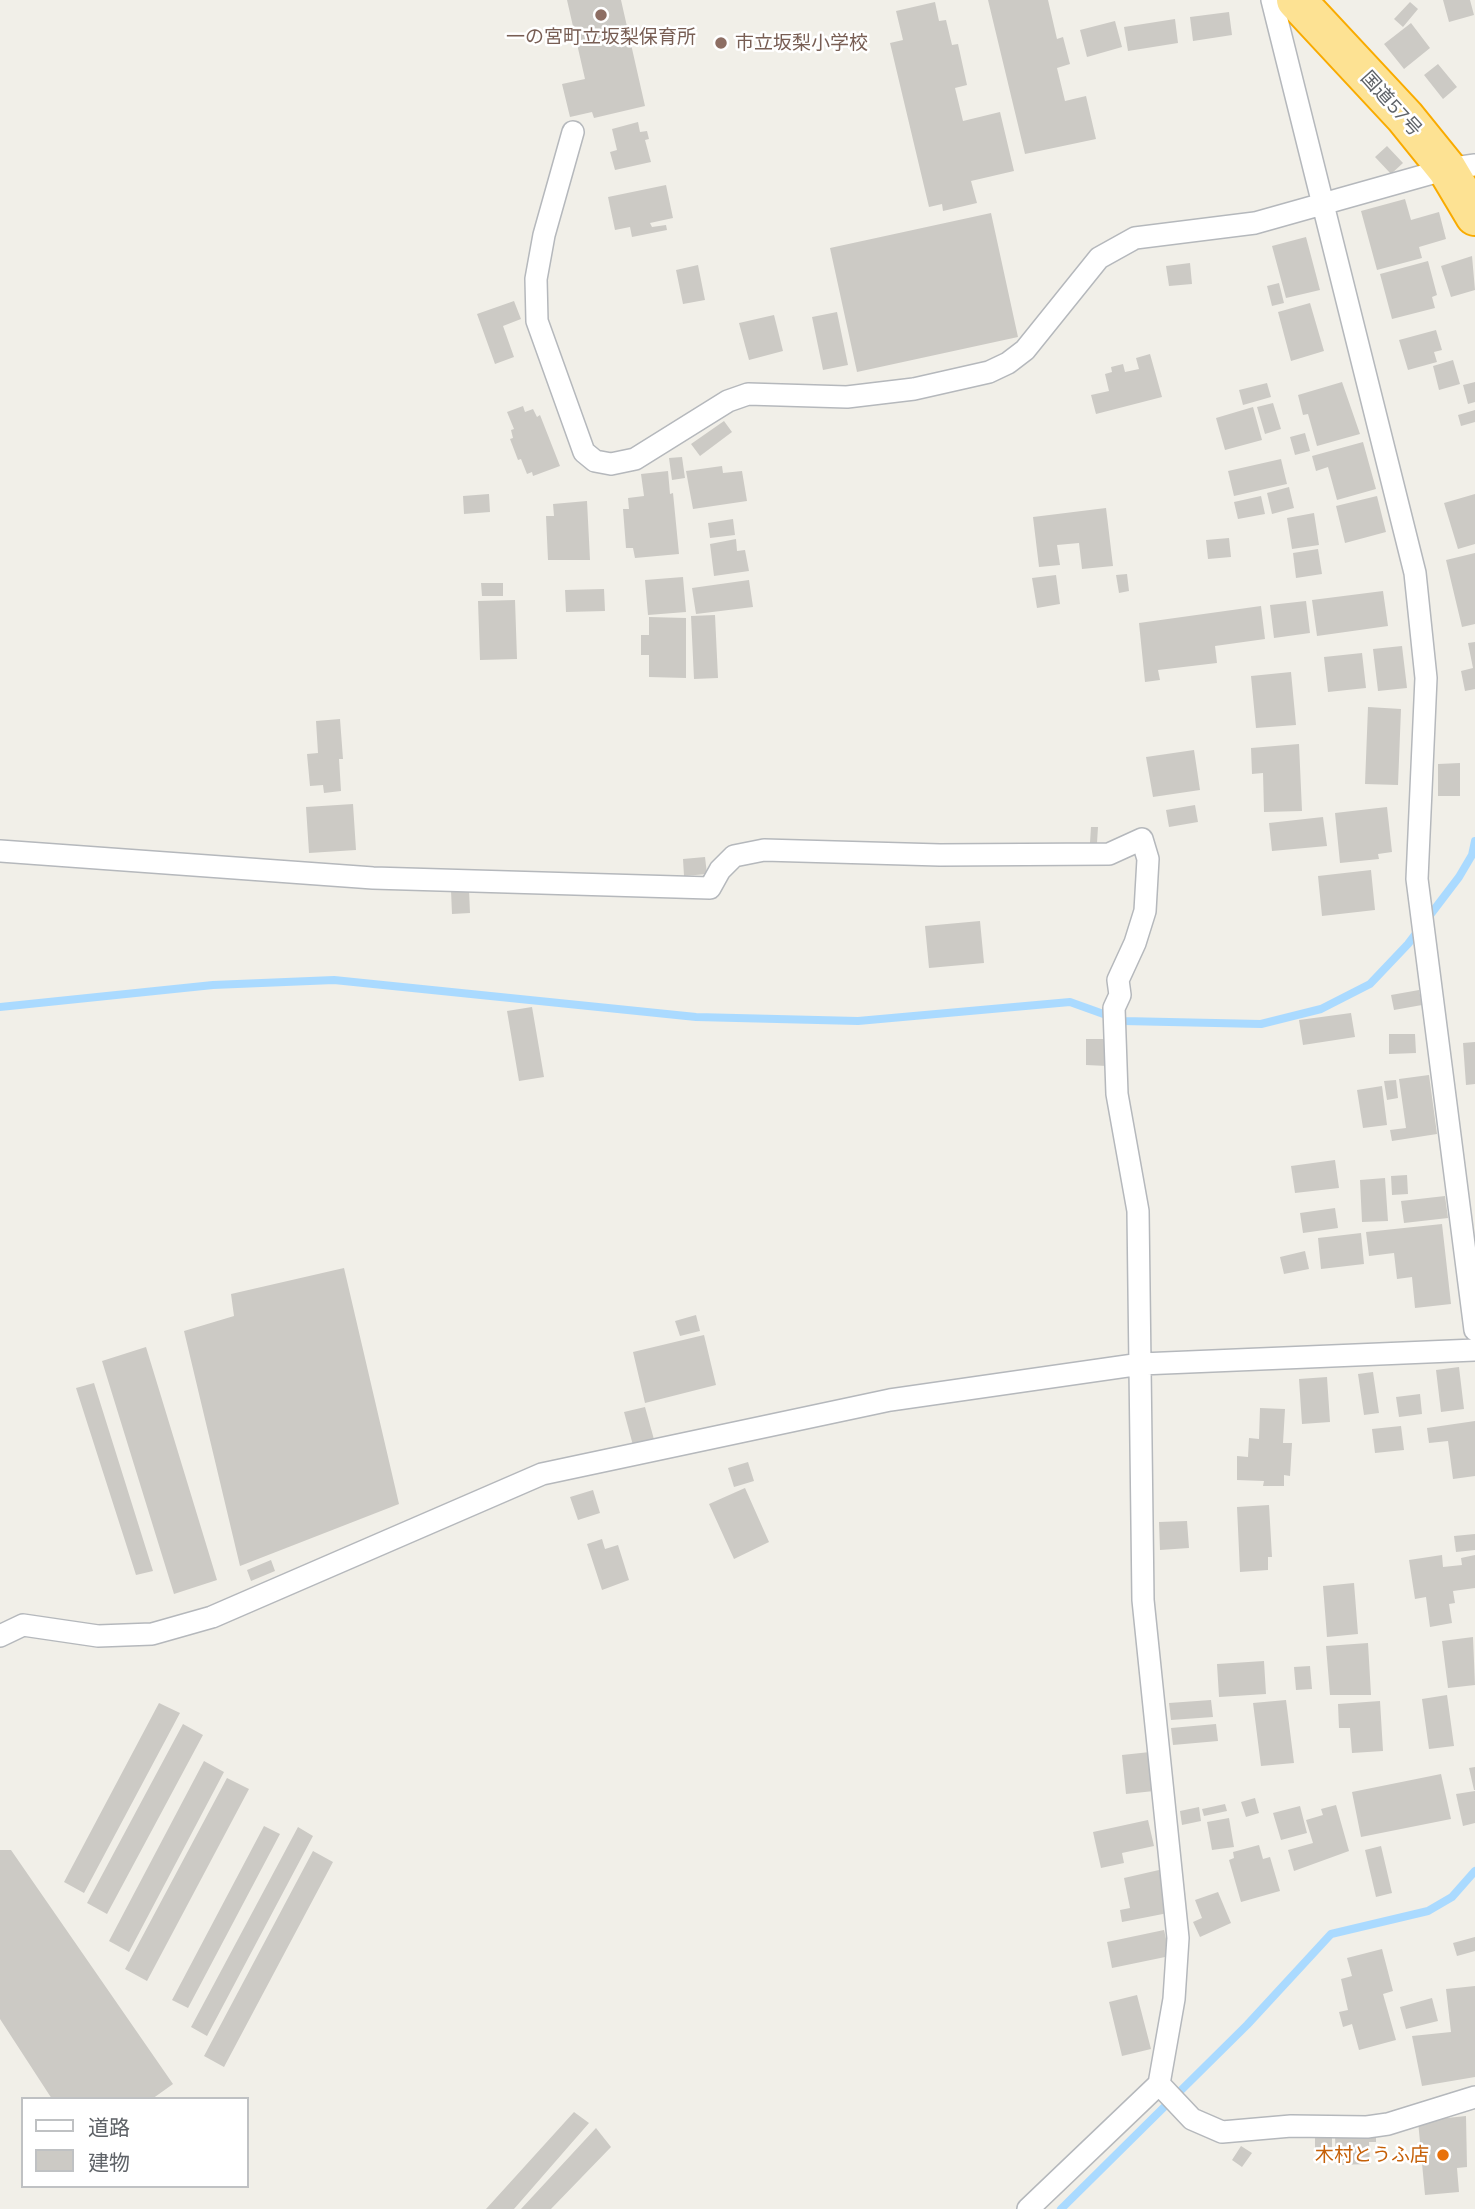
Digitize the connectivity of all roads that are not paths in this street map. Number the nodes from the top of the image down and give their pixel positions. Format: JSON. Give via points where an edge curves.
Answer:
{"nodes":[{"id":1,"x":1272,"y":0,"type":"edge"},
{"id":2,"x":1296,"y":0,"type":"edge"},
{"id":3,"x":573,"y":132,"type":"dead end"},
{"id":4,"x":1461,"y":167,"type":"edge"},
{"id":5,"x":1325,"y":202,"type":"junction"},
{"id":6,"x":1475,"y":216,"type":"edge"},
{"id":7,"x":0,"y":851,"type":"edge"},
{"id":8,"x":1469,"y":1226,"type":"edge"},
{"id":9,"x":1475,"y":1330,"type":"edge"},
{"id":10,"x":1475,"y":1350,"type":"edge"},
{"id":11,"x":1141,"y":1364,"type":"junction"},
{"id":12,"x":0,"y":1636,"type":"edge"},
{"id":13,"x":1161,"y":2087,"type":"junction"},
{"id":14,"x":1475,"y":2097,"type":"edge"},
{"id":15,"x":1028,"y":2209,"type":"edge"}],
"edges":[{"from":1,"to":5,"type":"street"},
{"from":2,"to":4,"type":"highway","name":"国道57号","via":[[1405,117]]},
{"from":3,"to":5,"type":"street","via":[[544,235],[536,279],[537,321],[584,452],[595,461],[611,464],[635,459],[728,401],[748,394],[847,397],[914,389],[989,372],[1025,350],[1099,258],[1136,238],[1255,223]]},
{"from":4,"to":5,"type":"street"},
{"from":4,"to":6,"type":"highway","name":"国道57号"},
{"from":5,"to":8,"type":"street","via":[[1415,573],[1426,678],[1417,879]]},
{"from":7,"to":11,"type":"street","via":[[373,878],[710,888],[734,856],[764,850],[1109,854],[1142,839],[1148,859],[1145,911],[1118,980],[1120,995],[1114,1008],[1117,1094],[1138,1212]]},
{"from":8,"to":9,"type":"street"},
{"from":10,"to":11,"type":"street"},
{"from":11,"to":12,"type":"street","via":[[890,1400],[542,1474],[212,1617],[152,1634],[98,1636],[23,1625]]},
{"from":11,"to":13,"type":"street","via":[[1143,1600],[1178,1938]]},
{"from":13,"to":14,"type":"street","via":[[1192,2119],[1222,2132],[1291,2126],[1367,2127]]},
{"from":13,"to":15,"type":"street"}]}
